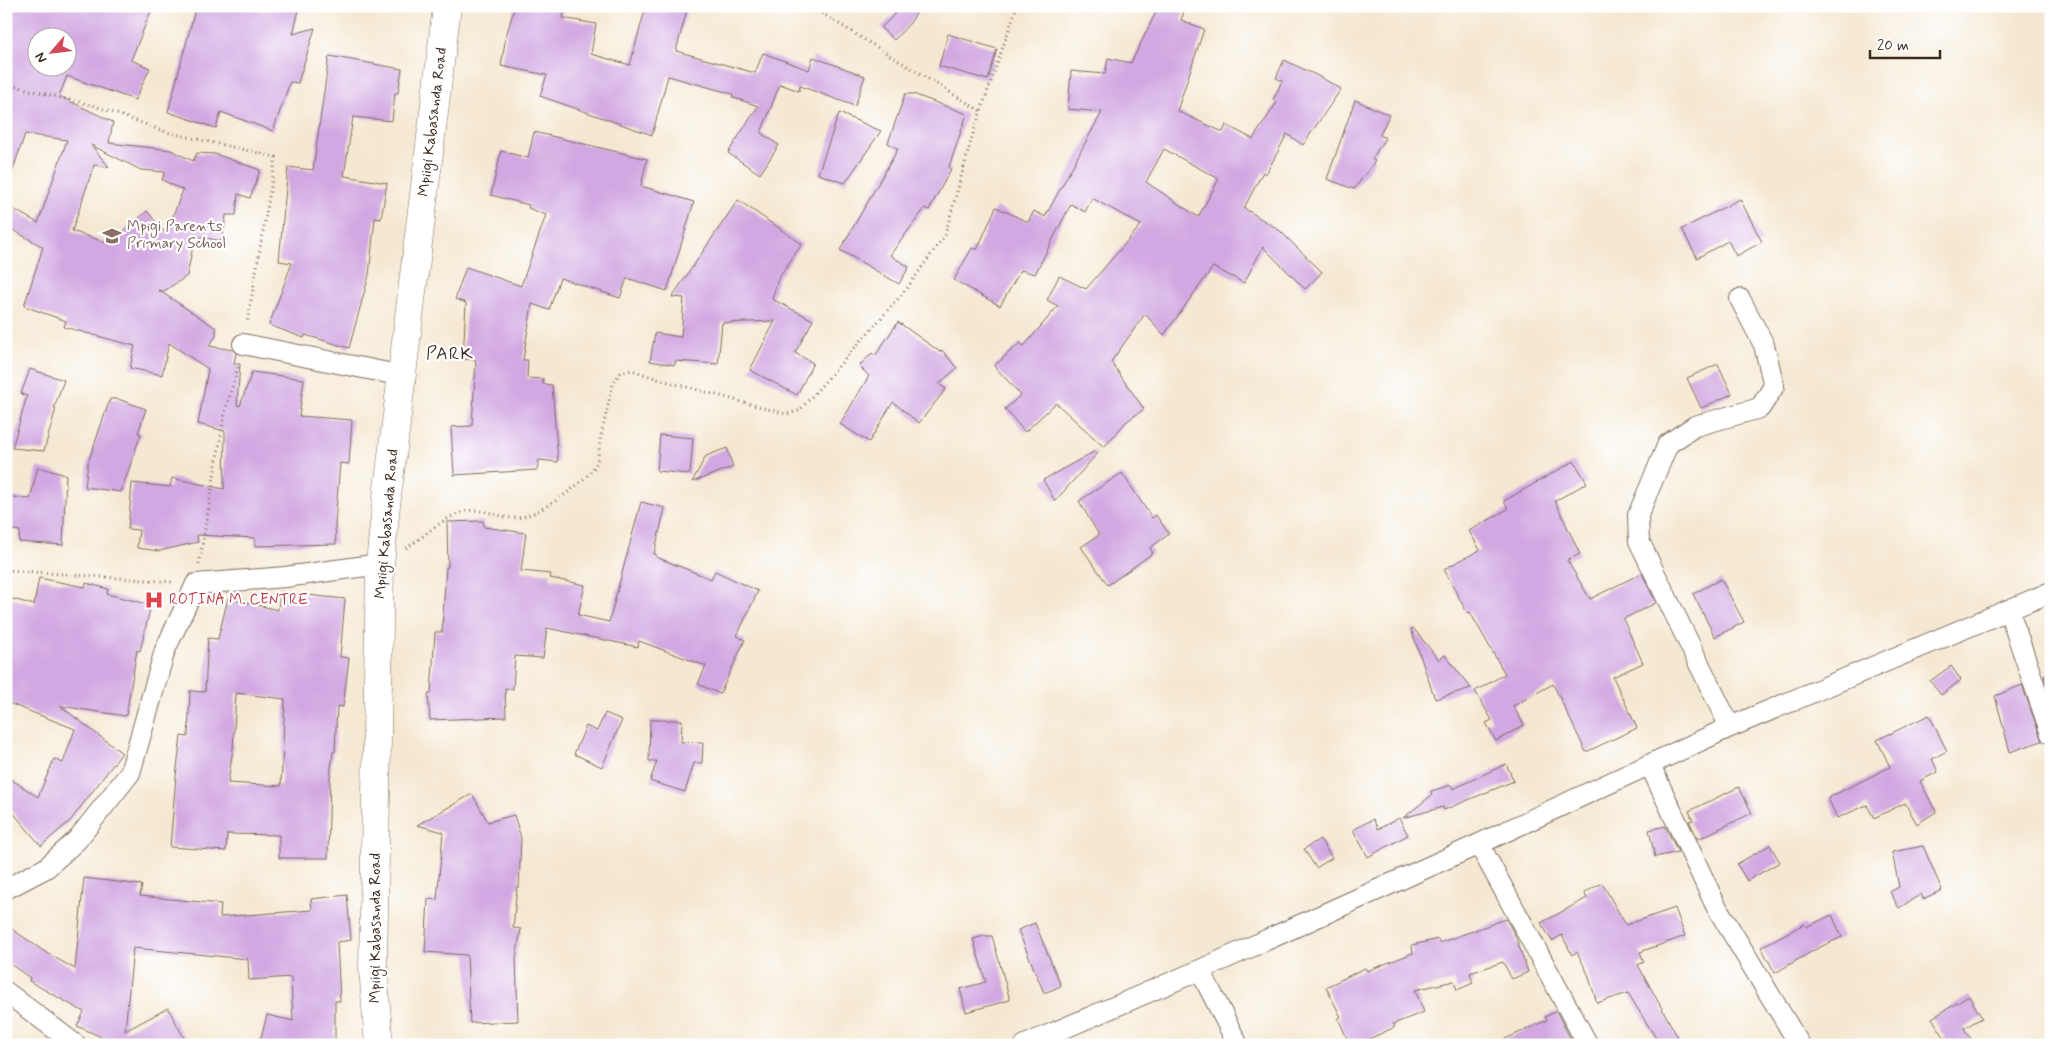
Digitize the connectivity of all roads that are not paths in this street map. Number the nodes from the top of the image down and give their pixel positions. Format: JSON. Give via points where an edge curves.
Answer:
{"nodes":[{"id":1,"x":447,"y":6,"type":"edge"},
{"id":2,"x":1740,"y":299,"type":"dead end"},
{"id":3,"x":243,"y":344,"type":"road end"},
{"id":4,"x":403,"y":376,"type":"junction"},
{"id":5,"x":380,"y":564,"type":"junction"},
{"id":6,"x":2051,"y":592,"type":"edge"},
{"id":7,"x":2009,"y":611,"type":"junction"},
{"id":8,"x":1730,"y":727,"type":"junction"},
{"id":9,"x":2051,"y":734,"type":"edge"},
{"id":10,"x":1650,"y":765,"type":"junction"},
{"id":11,"x":1479,"y":844,"type":"junction"},
{"id":12,"x":6,"y":889,"type":"edge"},
{"id":13,"x":1200,"y":970,"type":"junction"},
{"id":14,"x":6,"y":992,"type":"edge"},
{"id":15,"x":76,"y":1045,"type":"edge"},
{"id":16,"x":379,"y":1045,"type":"edge"},
{"id":17,"x":1025,"y":1045,"type":"edge"},
{"id":18,"x":1238,"y":1045,"type":"edge"},
{"id":19,"x":1588,"y":1045,"type":"edge"},
{"id":20,"x":1800,"y":1045,"type":"edge"}],
"edges":[{"from":1,"to":4,"type":"main road","name":"Mpiigi Kabasanda Road"},
{"from":2,"to":8,"type":"street","via":[[1764,344],[1774,386],[1760,408],[1695,426],[1668,444],[1638,515],[1639,541]]},
{"from":3,"to":4,"type":"street"},
{"from":4,"to":5,"type":"main road","name":"Mpiigi Kabasanda Road"},
{"from":5,"to":12,"type":"street","via":[[285,577],[196,584],[165,650],[130,773],[77,840],[46,868]]},
{"from":5,"to":16,"type":"main road","name":"Mpiigi Kabasanda Road","via":[[373,967]]},
{"from":6,"to":7,"type":"street"},
{"from":7,"to":8,"type":"street"},
{"from":7,"to":9,"type":"street"},
{"from":8,"to":10,"type":"street"},
{"from":10,"to":11,"type":"street"},
{"from":10,"to":20,"type":"street","via":[[1716,906]]},
{"from":11,"to":13,"type":"street"},
{"from":11,"to":19,"type":"street"},
{"from":13,"to":17,"type":"street"},
{"from":13,"to":18,"type":"street"},
{"from":14,"to":15,"type":"street"}]}
